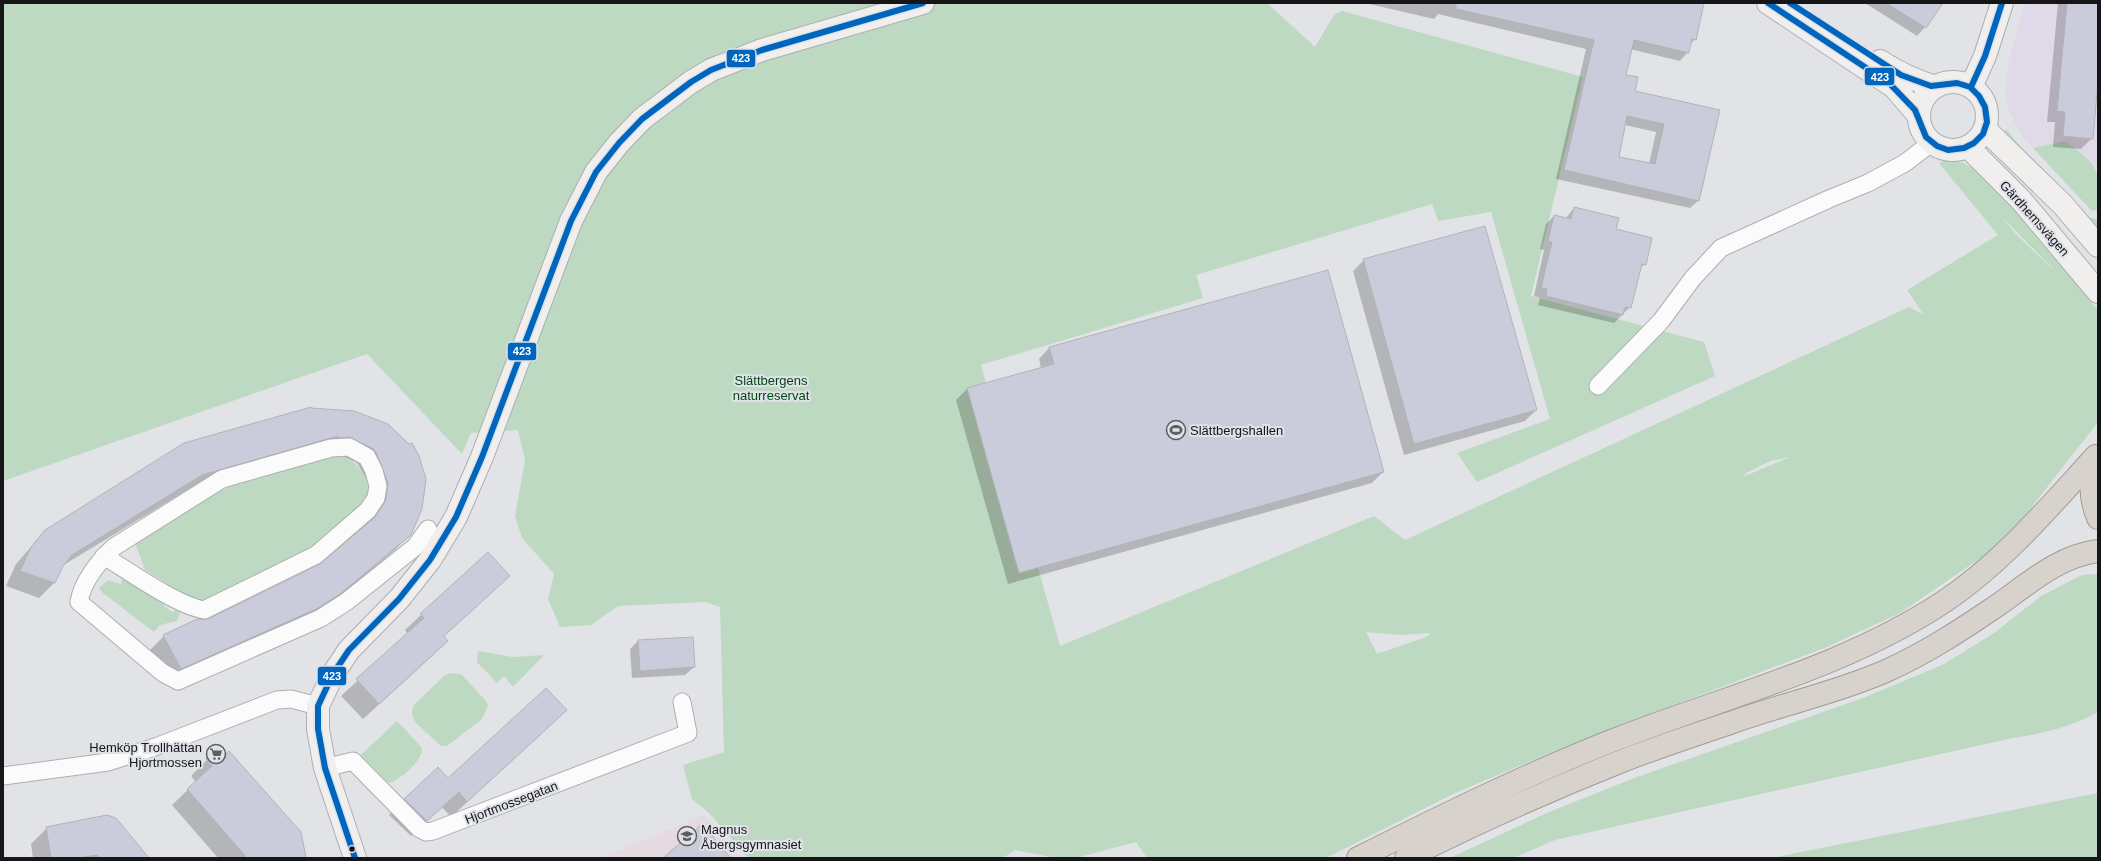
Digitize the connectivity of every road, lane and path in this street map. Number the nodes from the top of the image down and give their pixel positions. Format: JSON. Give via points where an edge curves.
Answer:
{"nodes":[{"id":1,"x":923,"y":3,"type":"edge"},
{"id":2,"x":1768,"y":3,"type":"edge"},
{"id":3,"x":1790,"y":3,"type":"edge"},
{"id":4,"x":2002,"y":3,"type":"edge"},
{"id":5,"x":1936,"y":87,"type":"junction"},
{"id":6,"x":1971,"y":87,"type":"junction"},
{"id":7,"x":1919,"y":116,"type":"junction"},
{"id":8,"x":1985,"y":129,"type":"junction"},
{"id":9,"x":1932,"y":143,"type":"junction"},
{"id":10,"x":1968,"y":148,"type":"junction"},
{"id":11,"x":2098,"y":246,"type":"edge"},
{"id":12,"x":2098,"y":292,"type":"edge"},
{"id":13,"x":1598,"y":386,"type":"dead end"},
{"id":14,"x":2097,"y":454,"type":"edge"},
{"id":15,"x":2098,"y":518,"type":"edge"},
{"id":16,"x":428,"y":529,"type":"dead end"},
{"id":17,"x":2098,"y":551,"type":"edge"},
{"id":18,"x":104,"y":556,"type":"junction"},
{"id":19,"x":682,"y":702,"type":"dead end"},
{"id":20,"x":318,"y":706,"type":"junction"},
{"id":21,"x":325,"y":768,"type":"junction"},
{"id":22,"x":3,"y":776,"type":"edge"},
{"id":23,"x":355,"y":858,"type":"edge"},
{"id":24,"x":1358,"y":858,"type":"edge"},
{"id":25,"x":1406,"y":858,"type":"edge"}],
"edges":[{"from":1,"to":20,"type":"street","via":[[762,50],[711,70],[666,99],[618,143],[596,172],[581,199],[482,457],[456,516],[430,560],[399,599],[349,650],[332,674]]},
{"from":2,"to":7,"type":"street","via":[[1894,87]]},
{"from":3,"to":5,"type":"street","via":[[1901,75]]},
{"from":4,"to":6,"type":"street","via":[[1985,56]]},
{"from":5,"to":6,"type":"street","via":[[1954,83]]},
{"from":5,"to":7,"type":"street","via":[[1924,99]]},
{"from":6,"to":8,"type":"street","via":[[1980,95],[1986,106]]},
{"from":7,"to":9,"type":"street","via":[[1923,131]]},
{"from":8,"to":10,"type":"street","via":[[1978,140]]},
{"from":8,"to":11,"type":"street","name":"Gärdhemsvägen","via":[[2064,205]]},
{"from":9,"to":10,"type":"street","via":[[1943,149]]},
{"from":9,"to":13,"type":"street","via":[[1905,163],[1868,183],[1721,248],[1693,278],[1661,321]]},
{"from":10,"to":12,"type":"street","name":"Gärdhemsvägen","via":[[2021,200]]},
{"from":14,"to":15,"type":"highway","via":[[2090,476],[2091,498]]},
{"from":14,"to":24,"type":"highway","via":[[2038,519],[1993,563],[1945,600],[1884,636],[1772,685],[1614,740],[1434,820]]},
{"from":16,"to":18,"type":"street","via":[[415,547],[346,602],[321,618],[178,681],[163,673],[79,602],[80,592]]},
{"from":17,"to":25,"type":"highway","via":[[2085,553],[2056,565],[1961,630],[1924,653],[1884,672],[1624,760],[1549,791]]},
{"from":18,"to":18,"type":"street","via":[[114,547],[222,479],[331,448],[350,447],[366,457],[374,471],[378,486],[376,498],[368,510],[316,555],[204,610],[178,600]]},
{"from":19,"to":21,"type":"street","name":"Hjortmossegatan","via":[[688,733],[433,831],[426,832],[420,829],[353,761]]},
{"from":20,"to":21,"type":"street","via":[[318,729]]},
{"from":20,"to":22,"type":"street","via":[[291,699],[277,700],[158,746],[108,762]]},
{"from":21,"to":23,"type":"street"}]}
